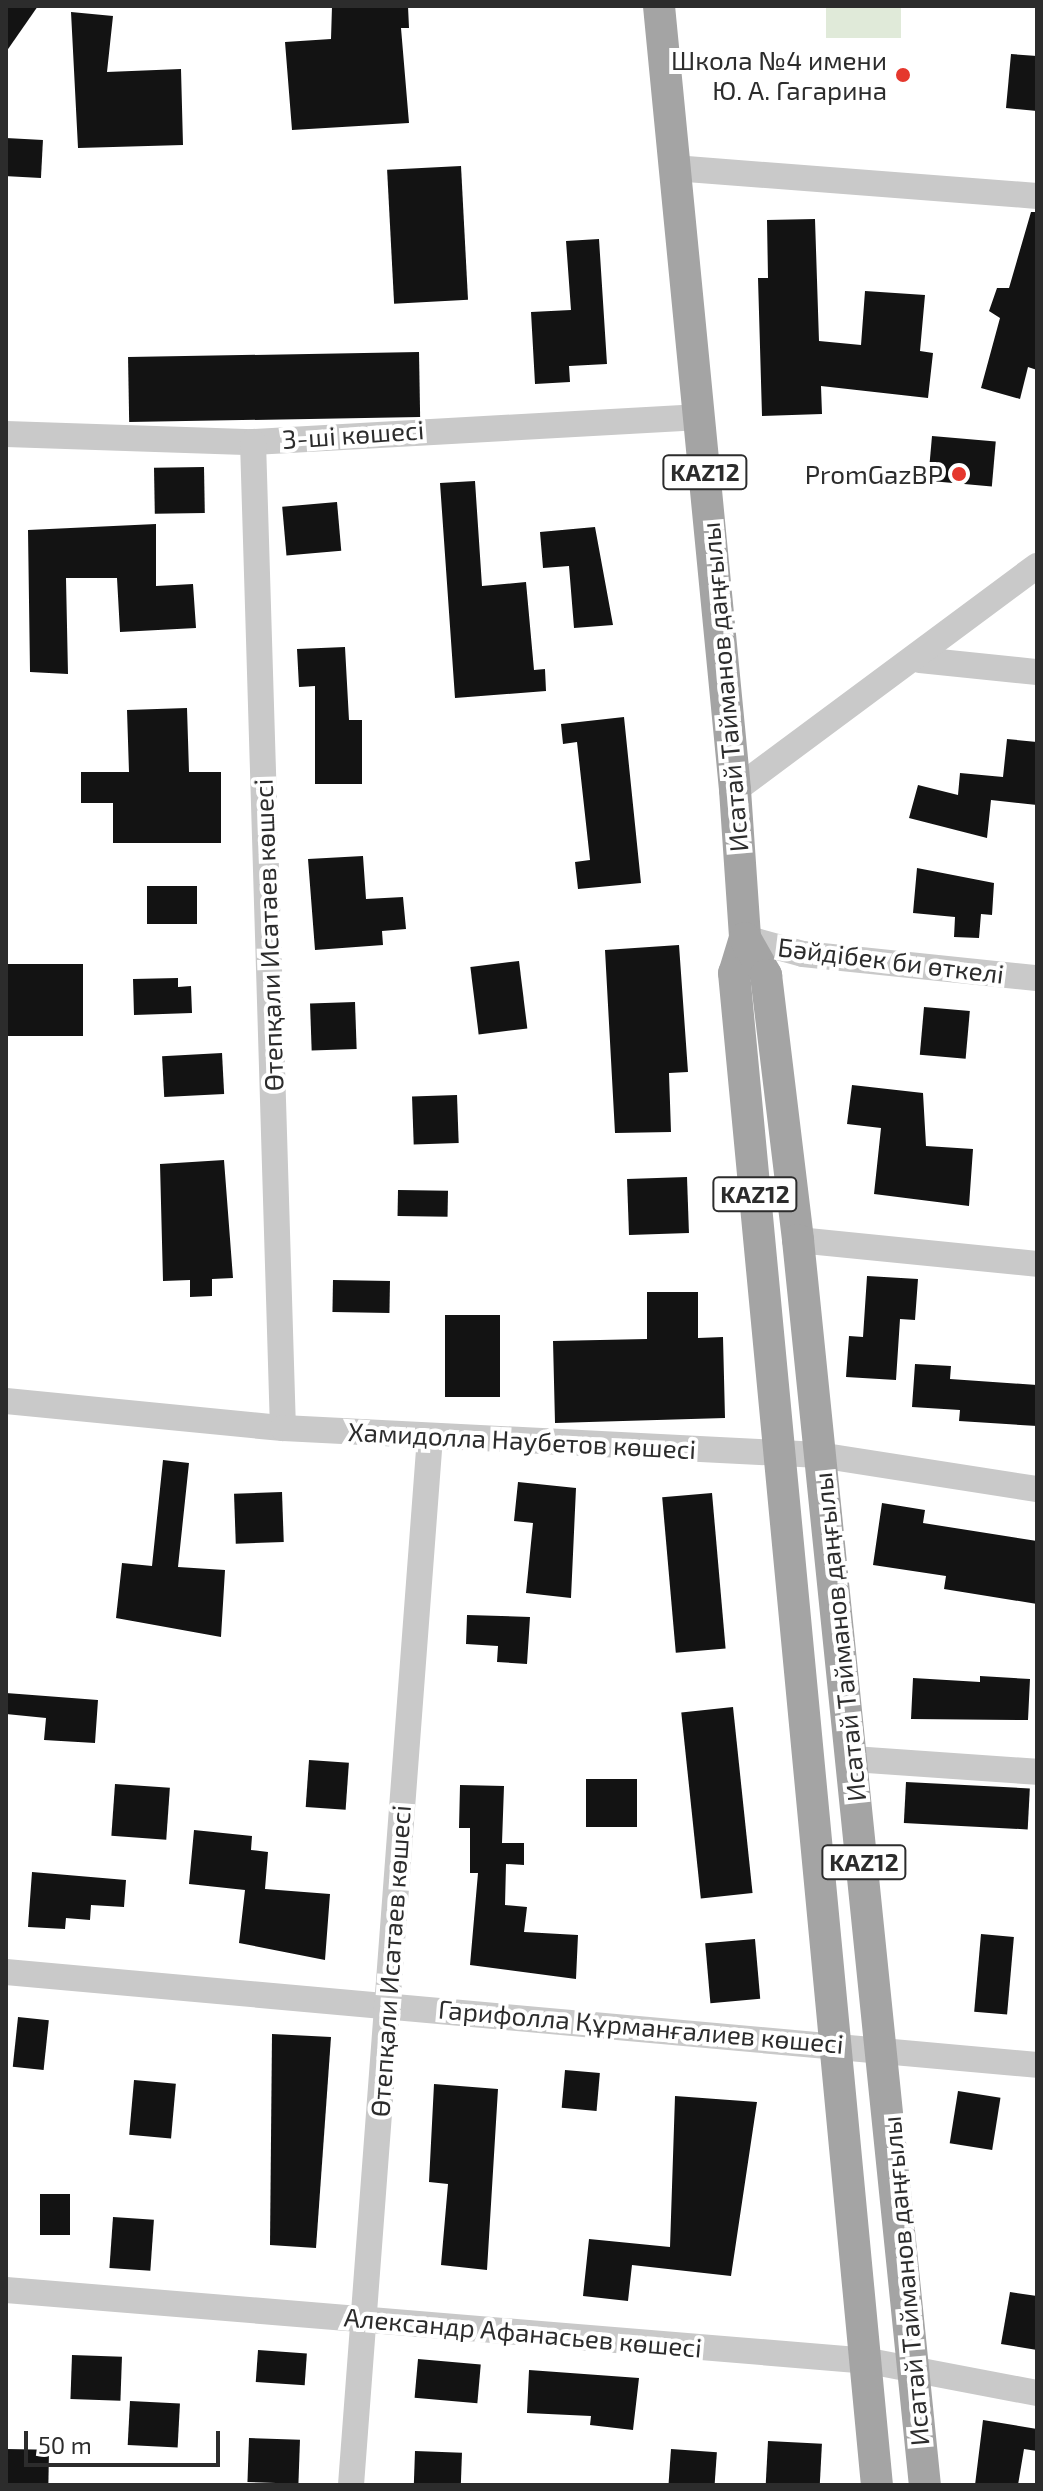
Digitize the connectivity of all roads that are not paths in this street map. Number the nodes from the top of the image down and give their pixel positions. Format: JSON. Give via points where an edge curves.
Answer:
{"nodes":[{"id":1,"x":659,"y":6,"type":"edge"},
{"id":2,"x":674,"y":168,"type":"junction"},
{"id":3,"x":1037,"y":196,"type":"edge"},
{"id":4,"x":700,"y":417,"type":"junction"},
{"id":5,"x":6,"y":434,"type":"edge"},
{"id":6,"x":253,"y":442,"type":"junction"},
{"id":7,"x":1037,"y":566,"type":"edge"},
{"id":8,"x":920,"y":660,"type":"junction"},
{"id":9,"x":1037,"y":672,"type":"edge"},
{"id":10,"x":735,"y":790,"type":"junction"},
{"id":11,"x":745,"y":938,"type":"junction"},
{"id":12,"x":1037,"y":978,"type":"edge"},
{"id":13,"x":798,"y":1240,"type":"junction"},
{"id":14,"x":1037,"y":1264,"type":"edge"},
{"id":15,"x":6,"y":1401,"type":"edge"},
{"id":16,"x":283,"y":1428,"type":"junction"},
{"id":17,"x":430,"y":1437,"type":"junction"},
{"id":18,"x":778,"y":1452,"type":"junction"},
{"id":19,"x":819,"y":1455,"type":"junction"},
{"id":20,"x":1037,"y":1489,"type":"edge"},
{"id":21,"x":853,"y":1759,"type":"junction"},
{"id":22,"x":1037,"y":1772,"type":"edge"},
{"id":23,"x":6,"y":1972,"type":"edge"},
{"id":24,"x":387,"y":2003,"type":"junction"},
{"id":25,"x":835,"y":2043,"type":"junction"},
{"id":26,"x":882,"y":2049,"type":"junction"},
{"id":27,"x":1037,"y":2065,"type":"edge"},
{"id":28,"x":6,"y":2290,"type":"edge"},
{"id":29,"x":363,"y":2319,"type":"junction"},
{"id":30,"x":869,"y":2361,"type":"junction"},
{"id":31,"x":916,"y":2368,"type":"junction"},
{"id":32,"x":1037,"y":2393,"type":"edge"},
{"id":33,"x":351,"y":2485,"type":"edge"},
{"id":34,"x":877,"y":2485,"type":"edge"},
{"id":35,"x":925,"y":2485,"type":"edge"}],
"edges":[{"from":1,"to":2,"type":"main road","name":"Исатай Тайманов даңғылы","number":"KAZ12"},
{"from":2,"to":3,"type":"street"},
{"from":2,"to":4,"type":"main road","name":"Исатай Тайманов даңғылы","number":"KAZ12"},
{"from":4,"to":6,"type":"street","name":"3-ші көшесі"},
{"from":4,"to":10,"type":"main road","name":"Исатай Тайманов даңғылы","number":"KAZ12"},
{"from":5,"to":6,"type":"street","name":"3-ші көшесі"},
{"from":6,"to":16,"type":"street","name":"Өтепқали Исатаев көшесі"},
{"from":7,"to":8,"type":"street"},
{"from":8,"to":9,"type":"street"},
{"from":8,"to":10,"type":"street"},
{"from":10,"to":11,"type":"main road","name":"Исатай Тайманов даңғылы","number":"KAZ12"},
{"from":11,"to":12,"type":"street","name":"Бәйдібек би өткелі","via":[[803,954]]},
{"from":11,"to":13,"type":"main road","name":"Исатай Тайманов даңғылы","number":"KAZ12","via":[[766,975]]},
{"from":11,"to":18,"type":"main road","name":"Исатай Тайманов даңғылы","number":"KAZ12","via":[[734,973]]},
{"from":13,"to":14,"type":"street"},
{"from":13,"to":19,"type":"main road","name":"Исатай Тайманов даңғылы","number":"KAZ12"},
{"from":15,"to":16,"type":"street","name":"Хамидолла Наубетов көшесі"},
{"from":16,"to":17,"type":"street","name":"Хамидолла Наубетов көшесі"},
{"from":17,"to":18,"type":"street","name":"Хамидолла Наубетов көшесі"},
{"from":17,"to":24,"type":"street","name":"Өтепқали Исатаев көшесі"},
{"from":18,"to":19,"type":"street","name":"Хамидолла Наубетов көшесі"},
{"from":18,"to":25,"type":"main road","name":"Исатай Тайманов даңғылы","number":"KAZ12"},
{"from":19,"to":20,"type":"street","name":"Хамидолла Наубетов көшесі"},
{"from":19,"to":21,"type":"main road","name":"Исатай Тайманов даңғылы","number":"KAZ12"},
{"from":21,"to":22,"type":"street"},
{"from":21,"to":26,"type":"main road","name":"Исатай Тайманов даңғылы","number":"KAZ12"},
{"from":23,"to":24,"type":"street","name":"Гарифолла Құрманғалиев көшесі"},
{"from":24,"to":25,"type":"street","name":"Гарифолла Құрманғалиев көшесі"},
{"from":24,"to":29,"type":"street","name":"Өтепқали Исатаев көшесі"},
{"from":25,"to":26,"type":"street","name":"Гарифолла Құрманғалиев көшесі"},
{"from":25,"to":30,"type":"main road","name":"Исатай Тайманов даңғылы","number":"KAZ12"},
{"from":26,"to":27,"type":"street","name":"Гарифолла Құрманғалиев көшесі"},
{"from":26,"to":31,"type":"main road","name":"Исатай Тайманов даңғылы","number":"KAZ12"},
{"from":28,"to":29,"type":"street","name":"Александр Афанасьев көшесі"},
{"from":29,"to":30,"type":"street","name":"Александр Афанасьев көшесі"},
{"from":29,"to":33,"type":"street","name":"Өтепқали Исатаев көшесі"},
{"from":30,"to":31,"type":"street","name":"Александр Афанасьев көшесі"},
{"from":30,"to":34,"type":"main road","name":"Исатай Тайманов даңғылы","number":"KAZ12"},
{"from":31,"to":32,"type":"street","name":"Александр Афанасьев көшесі"},
{"from":31,"to":35,"type":"main road","name":"Исатай Тайманов даңғылы","number":"KAZ12"}]}
